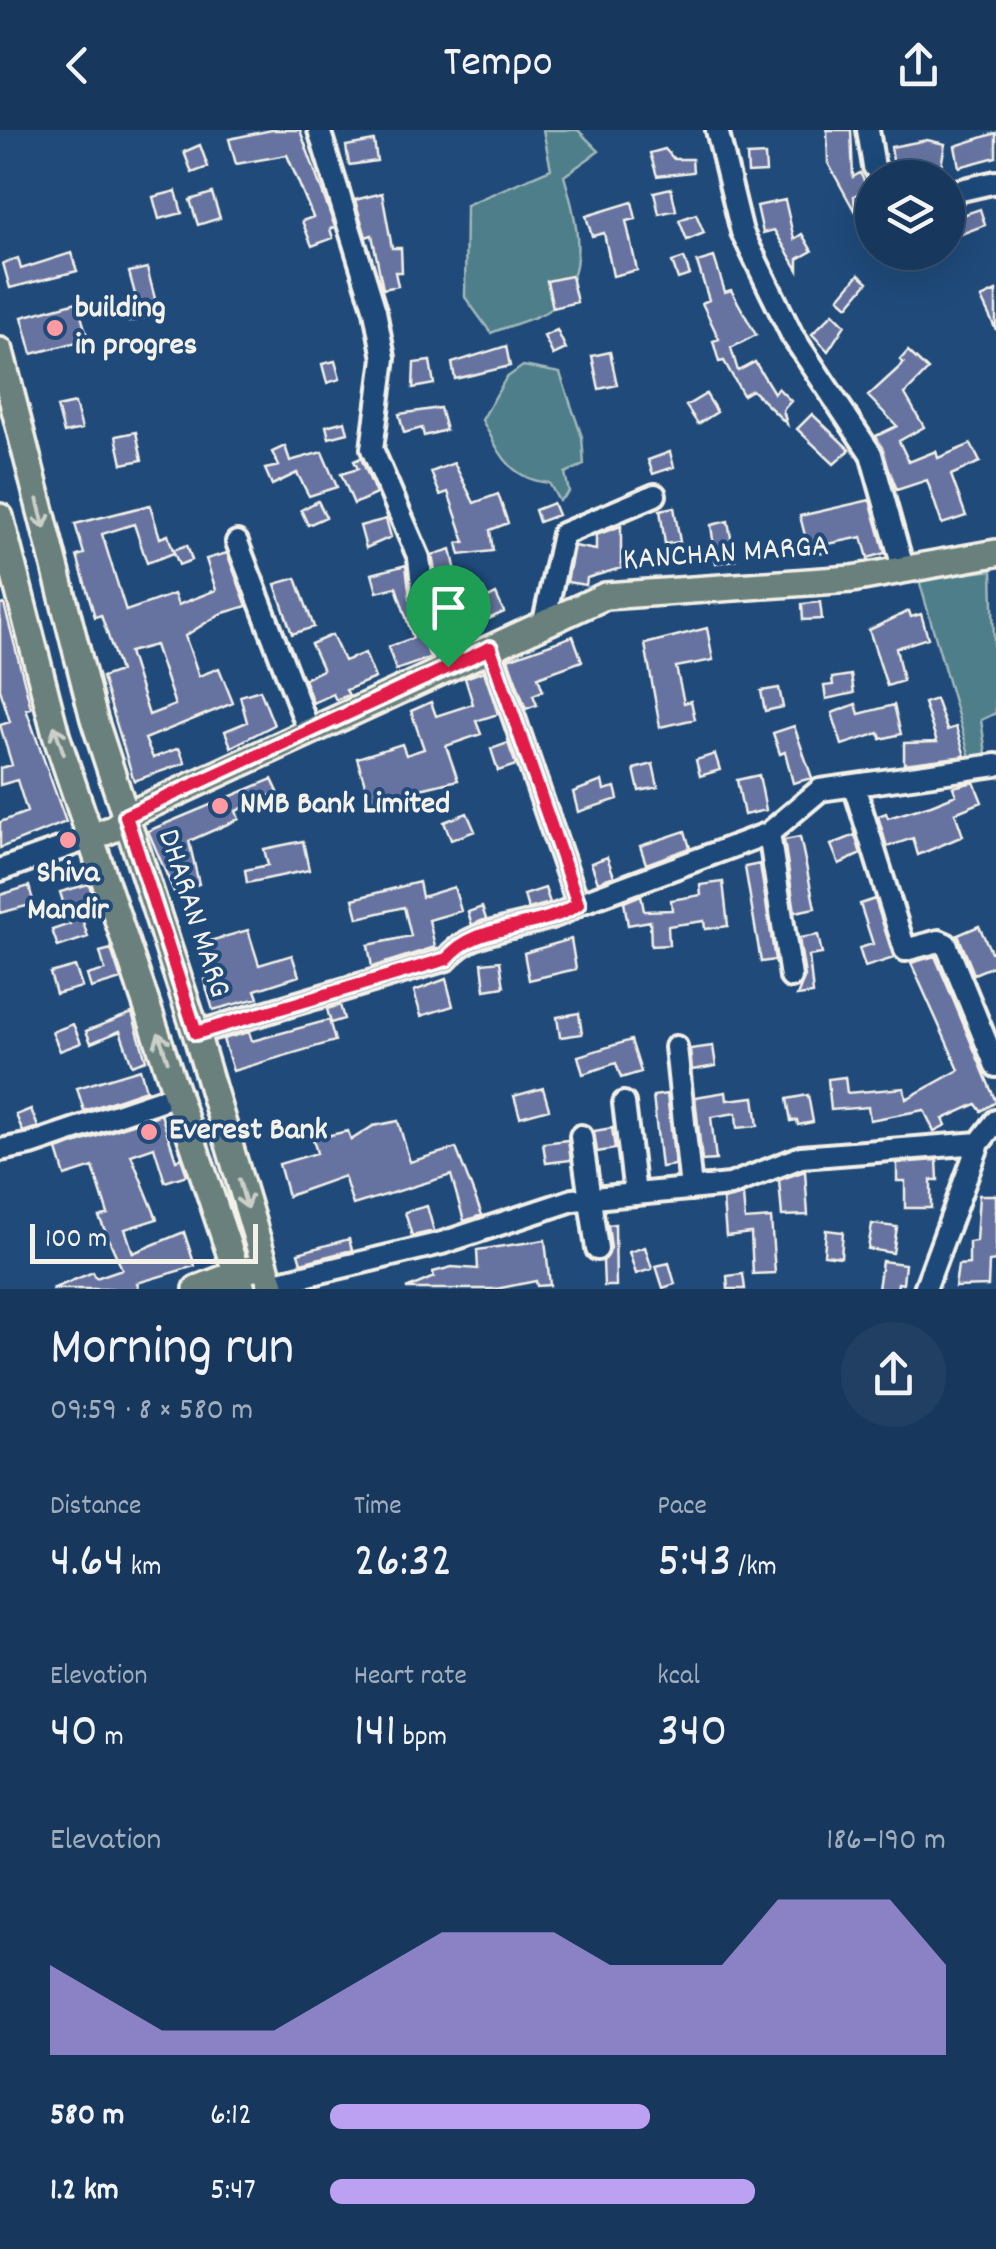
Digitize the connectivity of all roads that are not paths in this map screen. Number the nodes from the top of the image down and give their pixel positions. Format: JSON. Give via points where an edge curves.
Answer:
{"nodes":[{"id":1,"x":319,"y":130,"type":"edge"},
{"id":2,"x":717,"y":130,"type":"edge"},
{"id":3,"x":868,"y":130,"type":"edge"},
{"id":4,"x":873,"y":160,"type":"edge"},
{"id":5,"x":994,"y":190,"type":"edge"},
{"id":6,"x":965,"y":193,"type":"edge"},
{"id":7,"x":0,"y":351,"type":"edge"},
{"id":8,"x":655,"y":495,"type":"dead end"},
{"id":9,"x":0,"y":517,"type":"edge"},
{"id":10,"x":237,"y":542,"type":"dead end"},
{"id":11,"x":996,"y":553,"type":"edge"},
{"id":12,"x":904,"y":571,"type":"junction"},
{"id":13,"x":544,"y":622,"type":"junction"},
{"id":14,"x":490,"y":648,"type":"junction"},
{"id":15,"x":448,"y":667,"type":"junction"},
{"id":16,"x":310,"y":731,"type":"junction"},
{"id":17,"x":996,"y":765,"type":"edge"},
{"id":18,"x":854,"y":786,"type":"junction"},
{"id":19,"x":126,"y":816,"type":"junction"},
{"id":20,"x":770,"y":834,"type":"junction"},
{"id":21,"x":93,"y":837,"type":"junction"},
{"id":22,"x":0,"y":870,"type":"edge"},
{"id":23,"x":578,"y":904,"type":"junction"},
{"id":24,"x":791,"y":978,"type":"dead end"},
{"id":25,"x":196,"y":1033,"type":"junction"},
{"id":26,"x":676,"y":1047,"type":"dead end"},
{"id":27,"x":996,"y":1066,"type":"edge"},
{"id":28,"x":179,"y":1094,"type":"junction"},
{"id":29,"x":624,"y":1103,"type":"dead end"},
{"id":30,"x":996,"y":1120,"type":"edge"},
{"id":31,"x":581,"y":1136,"type":"dead end"},
{"id":32,"x":979,"y":1142,"type":"junction"},
{"id":33,"x":0,"y":1150,"type":"edge"},
{"id":34,"x":691,"y":1188,"type":"junction"},
{"id":35,"x":635,"y":1194,"type":"junction"},
{"id":36,"x":593,"y":1198,"type":"junction"},
{"id":37,"x":597,"y":1249,"type":"dead end"},
{"id":38,"x":269,"y":1279,"type":"edge"},
{"id":39,"x":239,"y":1281,"type":"edge"},
{"id":40,"x":197,"y":1289,"type":"edge"},
{"id":41,"x":925,"y":1289,"type":"edge"}],
"edges":[{"from":1,"to":15,"type":"street","via":[[384,358],[372,448],[419,558],[423,594]]},
{"from":2,"to":12,"type":"street","via":[[742,232],[792,335],[872,454]]},
{"from":3,"to":4,"type":"street"},
{"from":5,"to":6,"type":"street"},
{"from":7,"to":19,"type":"main road","name":"DHARAN MARG","one_way":true,"via":[[94,720]]},
{"from":8,"to":13,"type":"street","via":[[563,534]]},
{"from":21,"to":9,"type":"main road","one_way":true,"via":[[56,735]]},
{"from":10,"to":16,"type":"street"},
{"from":11,"to":12,"type":"main road","name":"KANCHAN MARGA"},
{"from":12,"to":13,"type":"main road","name":"KANCHAN MARGA","via":[[606,596]]},
{"from":13,"to":14,"type":"main road","name":"KANCHAN MARGA"},
{"from":14,"to":15,"type":"main road","name":"KANCHAN MARGA"},
{"from":14,"to":23,"type":"street"},
{"from":15,"to":16,"type":"main road","name":"KANCHAN MARGA"},
{"from":16,"to":19,"type":"main road","name":"KANCHAN MARGA"},
{"from":17,"to":18,"type":"street"},
{"from":18,"to":20,"type":"street","via":[[820,790]]},
{"from":18,"to":27,"type":"street","via":[[904,950],[946,944]]},
{"from":19,"to":21,"type":"main road","name":"KANCHAN MARGA"},
{"from":19,"to":25,"type":"main road","name":"DHARAN MARG"},
{"from":20,"to":23,"type":"street"},
{"from":20,"to":24,"type":"street"},
{"from":21,"to":22,"type":"street"},
{"from":28,"to":21,"type":"main road","one_way":true},
{"from":23,"to":25,"type":"street","via":[[558,918],[459,942],[447,959]]},
{"from":25,"to":38,"type":"main road","name":"DHARAN MARG","one_way":true},
{"from":26,"to":34,"type":"street"},
{"from":28,"to":33,"type":"street"},
{"from":28,"to":39,"type":"main road"},
{"from":29,"to":35,"type":"street"},
{"from":30,"to":32,"type":"street"},
{"from":31,"to":36,"type":"street"},
{"from":32,"to":34,"type":"street","via":[[801,1157],[730,1184]]},
{"from":32,"to":41,"type":"street"},
{"from":34,"to":35,"type":"street"},
{"from":35,"to":36,"type":"street"},
{"from":36,"to":37,"type":"street"},
{"from":36,"to":38,"type":"street","via":[[442,1243]]},
{"from":38,"to":39,"type":"main road"},
{"from":39,"to":40,"type":"main road"}]}
